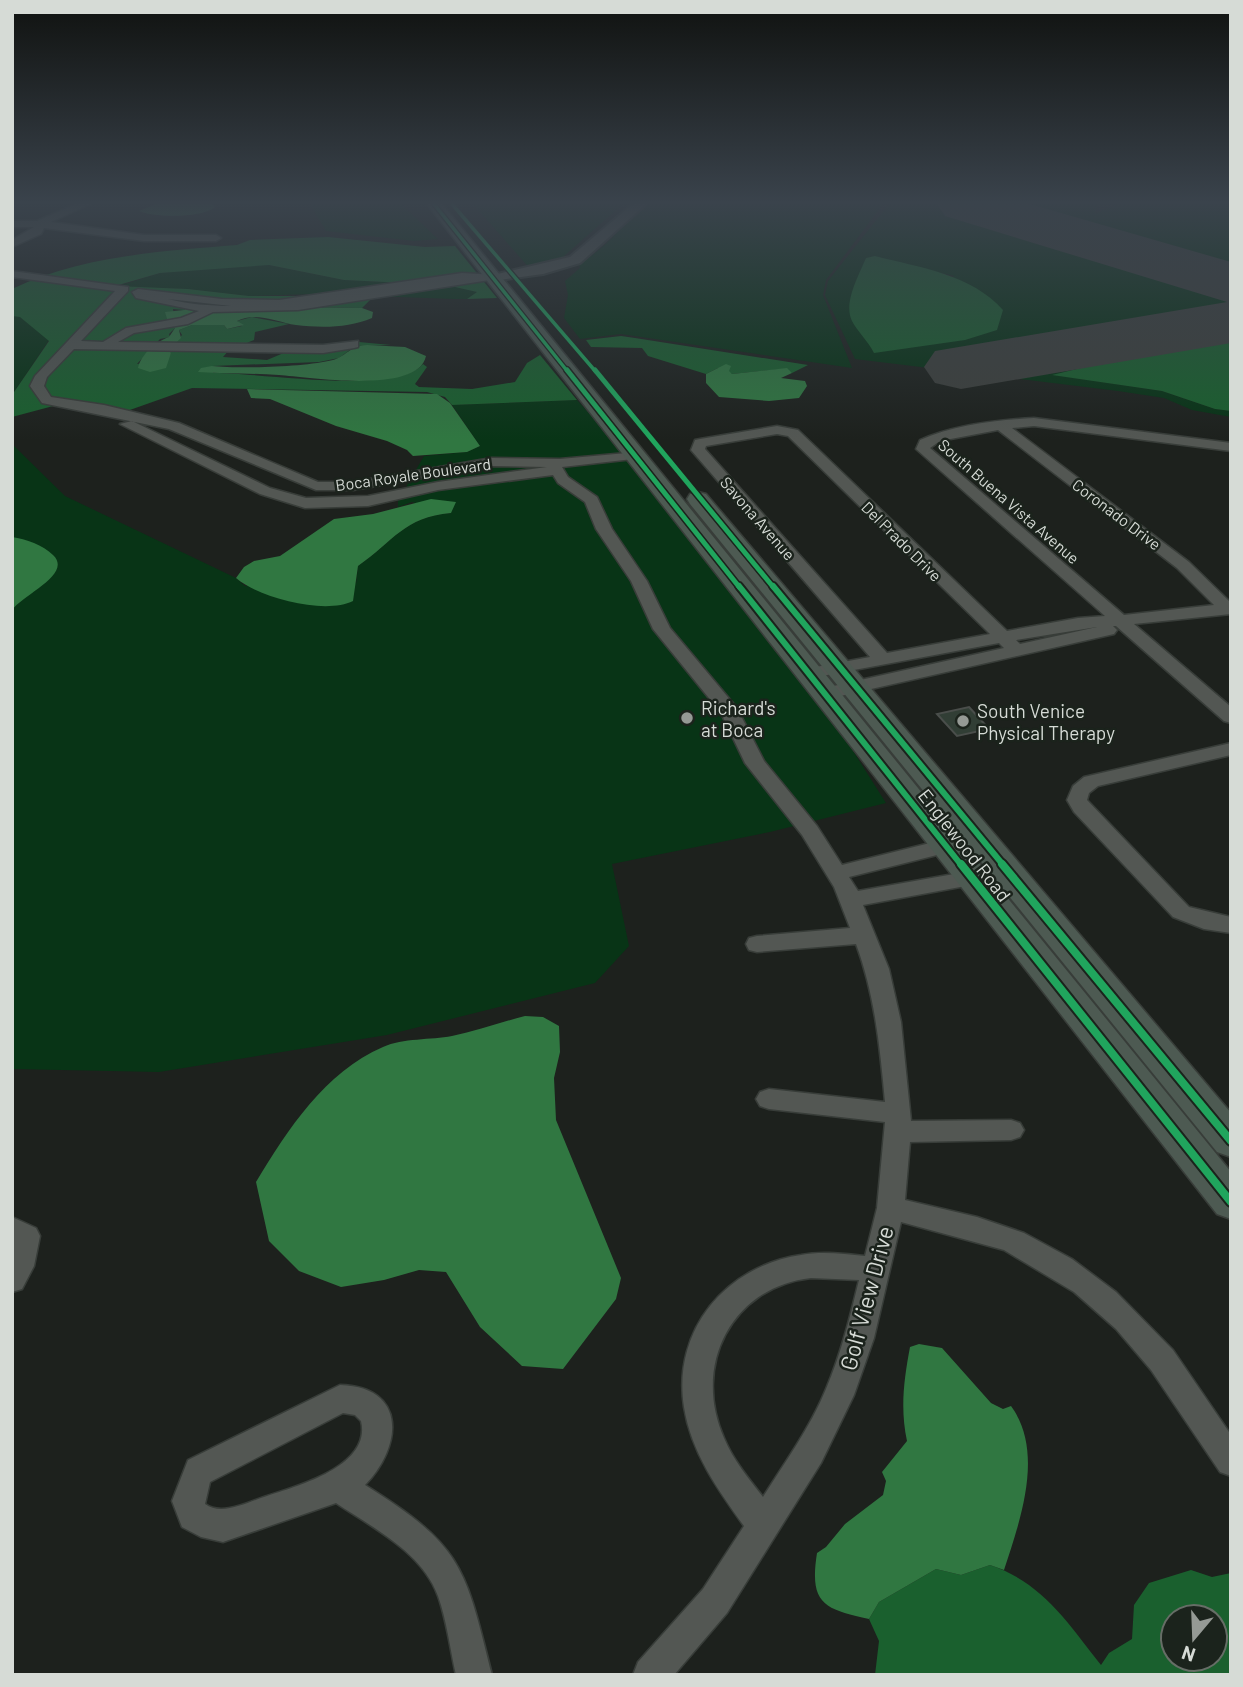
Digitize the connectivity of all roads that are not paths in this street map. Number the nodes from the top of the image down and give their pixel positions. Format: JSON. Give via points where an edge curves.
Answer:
{"nodes":[{"id":1,"x":77,"y":283,"type":"edge"},
{"id":2,"x":406,"y":283,"type":"edge"},
{"id":3,"x":498,"y":283,"type":"edge"},
{"id":4,"x":505,"y":283,"type":"edge"},
{"id":5,"x":124,"y":289,"type":"junction"},
{"id":6,"x":164,"y":298,"type":"junction"},
{"id":7,"x":207,"y":304,"type":"junction"},
{"id":8,"x":354,"y":344,"type":"dead end"},
{"id":9,"x":69,"y":345,"type":"junction"},
{"id":10,"x":105,"y":346,"type":"junction"},
{"id":11,"x":86,"y":407,"type":"junction"},
{"id":12,"x":771,"y":413,"type":"dead end"},
{"id":13,"x":1000,"y":425,"type":"junction"},
{"id":14,"x":790,"y":432,"type":"junction"},
{"id":15,"x":1231,"y":447,"type":"edge"},
{"id":16,"x":636,"y":458,"type":"junction"},
{"id":17,"x":254,"y":461,"type":"junction"},
{"id":18,"x":492,"y":462,"type":"junction"},
{"id":19,"x":556,"y":466,"type":"junction"},
{"id":20,"x":456,"y":467,"type":"junction"},
{"id":21,"x":227,"y":473,"type":"junction"},
{"id":22,"x":496,"y":479,"type":"junction"},
{"id":23,"x":707,"y":510,"type":"junction"},
{"id":24,"x":1229,"y":609,"type":"edge"},
{"id":25,"x":1121,"y":622,"type":"junction"},
{"id":26,"x":1000,"y":638,"type":"junction"},
{"id":27,"x":1018,"y":652,"type":"junction"},
{"id":28,"x":882,"y":659,"type":"junction"},
{"id":29,"x":832,"y":680,"type":"junction"},
{"id":30,"x":1231,"y":717,"type":"edge"},
{"id":31,"x":1231,"y":749,"type":"edge"},
{"id":32,"x":990,"y":852,"type":"junction"},
{"id":33,"x":892,"y":859,"type":"junction"},
{"id":34,"x":958,"y":861,"type":"junction"},
{"id":35,"x":836,"y":873,"type":"junction"},
{"id":36,"x":912,"y":888,"type":"junction"},
{"id":37,"x":850,"y":900,"type":"junction"},
{"id":38,"x":1231,"y":925,"type":"edge"},
{"id":39,"x":864,"y":935,"type":"junction"},
{"id":40,"x":757,"y":944,"type":"dead end"},
{"id":41,"x":769,"y":1099,"type":"dead end"},
{"id":42,"x":899,"y":1123,"type":"junction"},
{"id":43,"x":1226,"y":1128,"type":"edge"},
{"id":44,"x":1011,"y":1129,"type":"dead end"},
{"id":45,"x":1231,"y":1202,"type":"edge"},
{"id":46,"x":891,"y":1208,"type":"junction"},
{"id":47,"x":12,"y":1229,"type":"edge"},
{"id":48,"x":875,"y":1269,"type":"junction"},
{"id":49,"x":12,"y":1280,"type":"edge"},
{"id":50,"x":1231,"y":1461,"type":"edge"},
{"id":51,"x":338,"y":1486,"type":"junction"},
{"id":52,"x":764,"y":1526,"type":"junction"},
{"id":53,"x":474,"y":1675,"type":"edge"},
{"id":54,"x":651,"y":1675,"type":"edge"}],
"edges":[{"from":1,"to":5,"type":"street"},
{"from":2,"to":7,"type":"street","via":[[279,303]]},
{"from":3,"to":16,"type":"main road","name":"Englewood Road"},
{"from":4,"to":23,"type":"main road","name":"Englewood Road","via":[[534,297]]},
{"from":5,"to":6,"type":"street"},
{"from":5,"to":9,"type":"street","name":"Boca Royale Boulevard"},
{"from":6,"to":7,"type":"street"},
{"from":6,"to":7,"type":"street"},
{"from":7,"to":10,"type":"street","via":[[187,321],[125,330]]},
{"from":8,"to":10,"type":"street","via":[[323,349]]},
{"from":9,"to":10,"type":"street"},
{"from":9,"to":11,"type":"street","name":"Boca Royale Boulevard","via":[[37,386],[47,400]]},
{"from":11,"to":17,"type":"street","name":"Boca Royale Boulevard","via":[[174,426]]},
{"from":11,"to":21,"type":"street","name":"Boca Royale Boulevard"},
{"from":12,"to":14,"type":"street","name":"Del Prado Drive"},
{"from":13,"to":15,"type":"street","name":"South Buena Vista Avenue","via":[[1053,423]]},
{"from":13,"to":24,"type":"street","name":"Coronado Drive","via":[[1184,565]]},
{"from":13,"to":25,"type":"street","name":"South Buena Vista Avenue","via":[[936,438],[923,449]]},
{"from":14,"to":26,"type":"street","name":"Del Prado Drive"},
{"from":14,"to":28,"type":"street","name":"Savona Avenue","via":[[705,441],[697,446]]},
{"from":16,"to":19,"type":"street","name":"Boca Royale Boulevard"},
{"from":16,"to":23,"type":"main road","via":[[657,461],[690,502]]},
{"from":16,"to":29,"type":"main road","name":"Englewood Road"},
{"from":17,"to":20,"type":"street","name":"Boca Royale Boulevard","via":[[296,481],[329,487]]},
{"from":17,"to":21,"type":"street"},
{"from":18,"to":19,"type":"street","name":"Boca Royale Boulevard"},
{"from":18,"to":20,"type":"street","name":"Boca Royale Boulevard"},
{"from":18,"to":22,"type":"street"},
{"from":19,"to":20,"type":"street","via":[[517,456],[486,458]]},
{"from":19,"to":22,"type":"street","name":"Boca Royale Boulevard"},
{"from":19,"to":35,"type":"street","name":"Golf View Drive","via":[[572,489],[592,500],[662,629],[730,712],[755,763],[810,831]]},
{"from":21,"to":22,"type":"street","name":"Boca Royale Boulevard","via":[[283,498],[337,504]]},
{"from":23,"to":29,"type":"main road","name":"Englewood Road"},
{"from":24,"to":25,"type":"street"},
{"from":25,"to":26,"type":"street","via":[[1077,623]]},
{"from":25,"to":27,"type":"street","via":[[1114,629]]},
{"from":25,"to":30,"type":"street"},
{"from":26,"to":27,"type":"street","name":"Del Prado Drive"},
{"from":26,"to":28,"type":"street"},
{"from":27,"to":29,"type":"street"},
{"from":28,"to":29,"type":"street"},
{"from":29,"to":32,"type":"main road","name":"Englewood Road"},
{"from":29,"to":34,"type":"main road","name":"Englewood Road"},
{"from":31,"to":38,"type":"street","via":[[1091,781],[1080,790],[1077,800],[1177,908],[1198,920]]},
{"from":32,"to":34,"type":"main road"},
{"from":32,"to":43,"type":"main road","name":"Englewood Road"},
{"from":33,"to":34,"type":"street"},
{"from":33,"to":35,"type":"street"},
{"from":33,"to":36,"type":"street","via":[[900,878]]},
{"from":34,"to":36,"type":"street"},
{"from":34,"to":45,"type":"main road","name":"Englewood Road"},
{"from":35,"to":37,"type":"street","name":"Golf View Drive"},
{"from":36,"to":37,"type":"street"},
{"from":37,"to":39,"type":"street","name":"Golf View Drive"},
{"from":39,"to":40,"type":"street"},
{"from":39,"to":42,"type":"street","name":"Golf View Drive","via":[[888,1022]]},
{"from":41,"to":42,"type":"street"},
{"from":42,"to":44,"type":"street"},
{"from":42,"to":46,"type":"street","name":"Golf View Drive"},
{"from":46,"to":48,"type":"street","name":"Golf View Drive"},
{"from":46,"to":50,"type":"street","via":[[990,1232],[1069,1273],[1124,1319],[1161,1358],[1207,1432]]},
{"from":47,"to":49,"type":"street","via":[[26,1236],[26,1245]]},
{"from":48,"to":52,"type":"street","name":"Golf View Drive","via":[[859,1338],[839,1395]]},
{"from":48,"to":52,"type":"street","via":[[821,1265],[790,1269],[758,1281],[729,1302],[708,1330],[695,1377],[697,1403],[708,1438]]},
{"from":51,"to":51,"type":"street","via":[[360,1468],[377,1442],[376,1415],[354,1399],[340,1399],[207,1465],[191,1485],[188,1499],[197,1519],[223,1526]]},
{"from":51,"to":53,"type":"street","via":[[418,1540],[442,1567],[453,1589]]},
{"from":52,"to":54,"type":"street","name":"Golf View Drive","via":[[715,1601]]}]}
